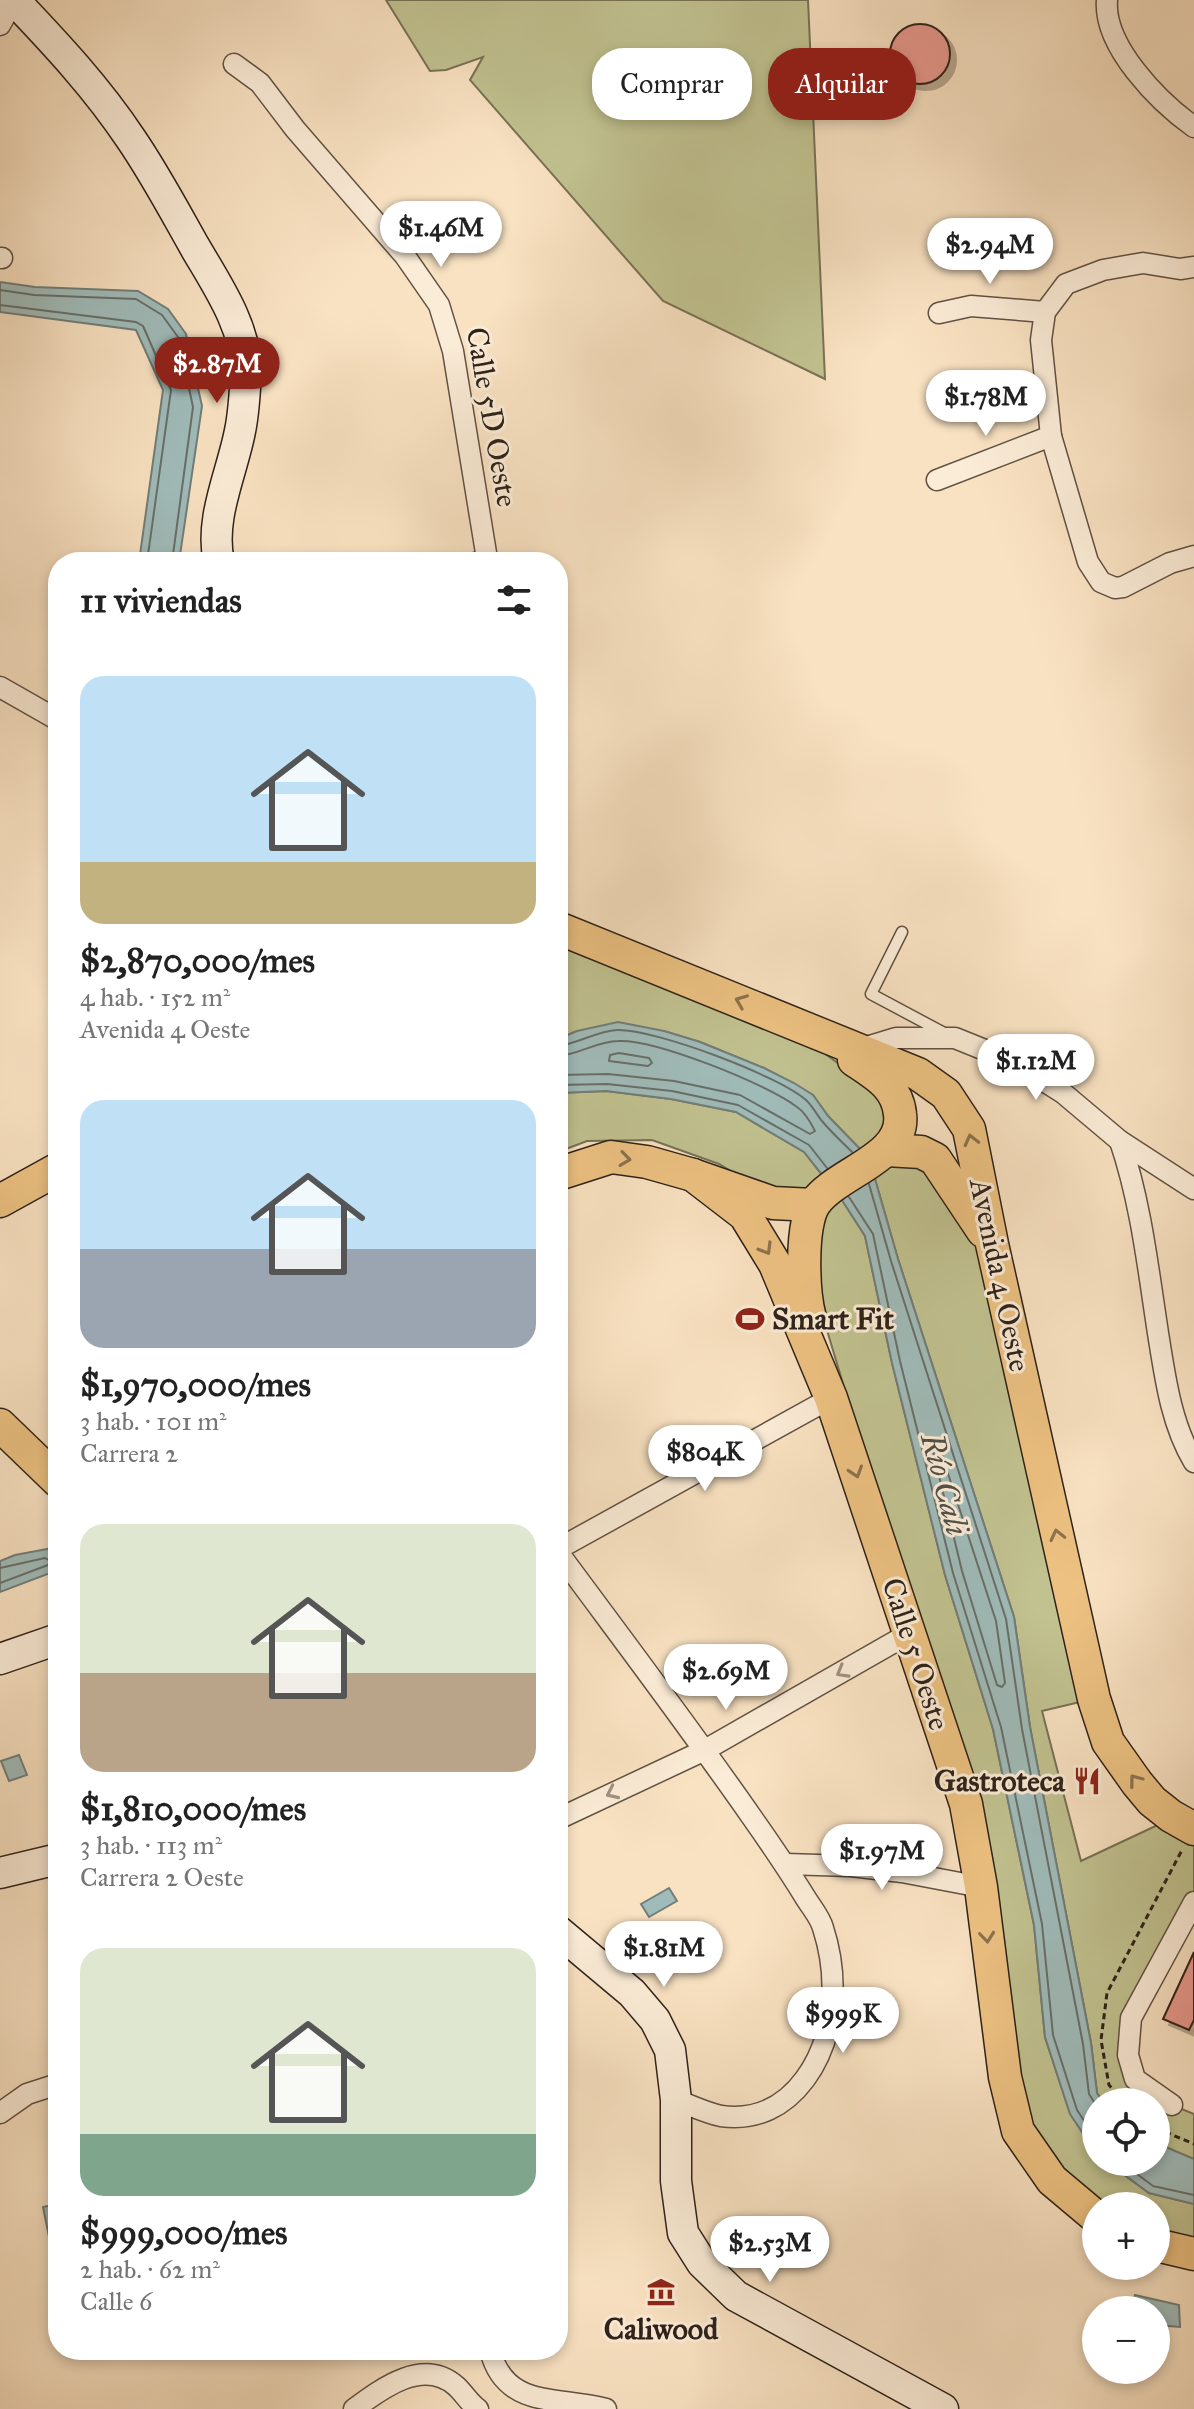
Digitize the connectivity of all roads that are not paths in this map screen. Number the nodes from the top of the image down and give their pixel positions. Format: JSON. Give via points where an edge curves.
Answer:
{"nodes":[{"id":1,"x":14,"y":0,"type":"edge"},
{"id":2,"x":1107,"y":0,"type":"edge"},
{"id":3,"x":0,"y":25,"type":"edge"},
{"id":4,"x":234,"y":64,"type":"dead end"},
{"id":5,"x":1194,"y":127,"type":"edge"},
{"id":6,"x":1194,"y":267,"type":"edge"},
{"id":7,"x":1045,"y":312,"type":"junction"},
{"id":8,"x":939,"y":313,"type":"dead end"},
{"id":9,"x":1051,"y":436,"type":"junction"},
{"id":10,"x":937,"y":480,"type":"dead end"},
{"id":11,"x":216,"y":552,"type":"edge"},
{"id":12,"x":486,"y":552,"type":"edge"},
{"id":13,"x":1194,"y":556,"type":"edge"},
{"id":14,"x":0,"y":687,"type":"edge"},
{"id":15,"x":48,"y":714,"type":"edge"},
{"id":16,"x":568,"y":931,"type":"edge"},
{"id":17,"x":902,"y":932,"type":"dead end"},
{"id":18,"x":813,"y":1031,"type":"junction"},
{"id":19,"x":955,"y":1038,"type":"junction"},
{"id":20,"x":860,"y":1049,"type":"junction"},
{"id":21,"x":1120,"y":1141,"type":"junction"},
{"id":22,"x":881,"y":1153,"type":"junction"},
{"id":23,"x":568,"y":1169,"type":"edge"},
{"id":24,"x":48,"y":1175,"type":"edge"},
{"id":25,"x":693,"y":1175,"type":"junction"},
{"id":26,"x":1194,"y":1189,"type":"edge"},
{"id":27,"x":818,"y":1200,"type":"junction"},
{"id":28,"x":0,"y":1201,"type":"edge"},
{"id":29,"x":992,"y":1244,"type":"junction"},
{"id":30,"x":831,"y":1398,"type":"junction"},
{"id":31,"x":0,"y":1425,"type":"edge"},
{"id":32,"x":1194,"y":1462,"type":"edge"},
{"id":33,"x":48,"y":1466,"type":"edge"},
{"id":34,"x":568,"y":1544,"type":"edge"},
{"id":35,"x":568,"y":1564,"type":"edge"},
{"id":36,"x":910,"y":1633,"type":"junction"},
{"id":37,"x":48,"y":1642,"type":"edge"},
{"id":38,"x":0,"y":1659,"type":"edge"},
{"id":39,"x":705,"y":1750,"type":"junction"},
{"id":40,"x":568,"y":1814,"type":"edge"},
{"id":41,"x":1190,"y":1834,"type":"edge"},
{"id":42,"x":48,"y":1861,"type":"edge"},
{"id":43,"x":785,"y":1864,"type":"junction"},
{"id":44,"x":0,"y":1873,"type":"edge"},
{"id":45,"x":981,"y":1887,"type":"junction"},
{"id":46,"x":1194,"y":1902,"type":"edge"},
{"id":47,"x":568,"y":1939,"type":"edge"},
{"id":48,"x":48,"y":2087,"type":"edge"},
{"id":49,"x":676,"y":2100,"type":"junction"},
{"id":50,"x":1172,"y":2105,"type":"dead end"},
{"id":51,"x":0,"y":2113,"type":"edge"},
{"id":52,"x":1082,"y":2206,"type":"edge"},
{"id":53,"x":1170,"y":2248,"type":"edge"},
{"id":54,"x":1194,"y":2254,"type":"edge"},
{"id":55,"x":494,"y":2360,"type":"edge"},
{"id":56,"x":515,"y":2403,"type":"edge"},
{"id":57,"x":354,"y":2409,"type":"edge"},
{"id":58,"x":478,"y":2409,"type":"edge"},
{"id":59,"x":606,"y":2409,"type":"edge"},
{"id":60,"x":943,"y":2409,"type":"edge"}],
"edges":[{"from":1,"to":3,"type":"street"},
{"from":1,"to":11,"type":"street","via":[[70,58],[131,139],[235,321],[246,366],[240,433],[219,517]]},
{"from":2,"to":5,"type":"street","via":[[1105,15],[1132,69]]},
{"from":4,"to":12,"type":"street","name":"Calle 5D Oeste","via":[[260,83],[405,256],[439,305],[453,351]]},
{"from":6,"to":7,"type":"street","via":[[1143,263],[1103,270],[1066,284]]},
{"from":7,"to":8,"type":"street","via":[[971,306]]},
{"from":7,"to":9,"type":"street","via":[[1041,340]]},
{"from":9,"to":10,"type":"street"},
{"from":9,"to":13,"type":"street","via":[[1088,562],[1101,582],[1123,587]]},
{"from":14,"to":15,"type":"street"},
{"from":18,"to":16,"type":"main road","name":"Avenida 4 Oeste","one_way":true},
{"from":17,"to":19,"type":"lane","via":[[871,994]]},
{"from":18,"to":20,"type":"main road","name":"Avenida 4 Oeste"},
{"from":18,"to":22,"type":"main road","via":[[881,1079],[898,1098],[898,1136]]},
{"from":19,"to":20,"type":"street","via":[[896,1038]]},
{"from":19,"to":21,"type":"street","via":[[1012,1061],[1063,1093]]},
{"from":29,"to":20,"type":"main road","name":"Avenida 4 Oeste","one_way":true,"via":[[969,1129],[946,1094],[918,1074]]},
{"from":21,"to":26,"type":"street"},
{"from":21,"to":32,"type":"street","via":[[1135,1185],[1167,1383]]},
{"from":22,"to":27,"type":"main road"},
{"from":22,"to":29,"type":"main road","via":[[921,1152],[935,1159]]},
{"from":23,"to":25,"type":"main road","one_way":true,"via":[[611,1157]]},
{"from":24,"to":28,"type":"main road"},
{"from":25,"to":27,"type":"main road","via":[[773,1203]]},
{"from":25,"to":30,"type":"main road","name":"Calle 5 Oeste","one_way":true,"via":[[745,1215],[775,1264]]},
{"from":27,"to":30,"type":"main road","via":[[805,1243],[804,1298]]},
{"from":41,"to":29,"type":"main road","name":"Avenida 4 Oeste","one_way":true,"via":[[1152,1801],[1108,1742]]},
{"from":30,"to":34,"type":"street"},
{"from":30,"to":36,"type":"main road","name":"Calle 5 Oeste","one_way":true},
{"from":31,"to":33,"type":"main road"},
{"from":35,"to":39,"type":"street"},
{"from":36,"to":39,"type":"street","one_way":true},
{"from":36,"to":45,"type":"main road","name":"Calle 5 Oeste","via":[[966,1804]]},
{"from":37,"to":38,"type":"street"},
{"from":39,"to":40,"type":"street","one_way":true},
{"from":39,"to":43,"type":"street"},
{"from":42,"to":44,"type":"street"},
{"from":43,"to":45,"type":"street","via":[[877,1869]]},
{"from":43,"to":49,"type":"street","via":[[822,1924],[831,1955],[833,1989],[819,2058],[778,2108],[758,2114],[722,2116]]},
{"from":45,"to":52,"type":"main road","name":"Calle 5 Oeste","one_way":true,"via":[[1005,2077],[1018,2131],[1052,2180]]},
{"from":46,"to":50,"type":"street","via":[[1131,2018],[1128,2055],[1135,2079]]},
{"from":47,"to":49,"type":"street","via":[[632,1993],[655,2020],[670,2050]]},
{"from":48,"to":51,"type":"street"},
{"from":49,"to":60,"type":"street","via":[[676,2181],[683,2233],[702,2263],[736,2296]]},
{"from":53,"to":54,"type":"main road"},
{"from":55,"to":56,"type":"street"},
{"from":56,"to":59,"type":"street"},
{"from":57,"to":58,"type":"street","via":[[397,2381],[430,2375],[456,2386]]}]}
